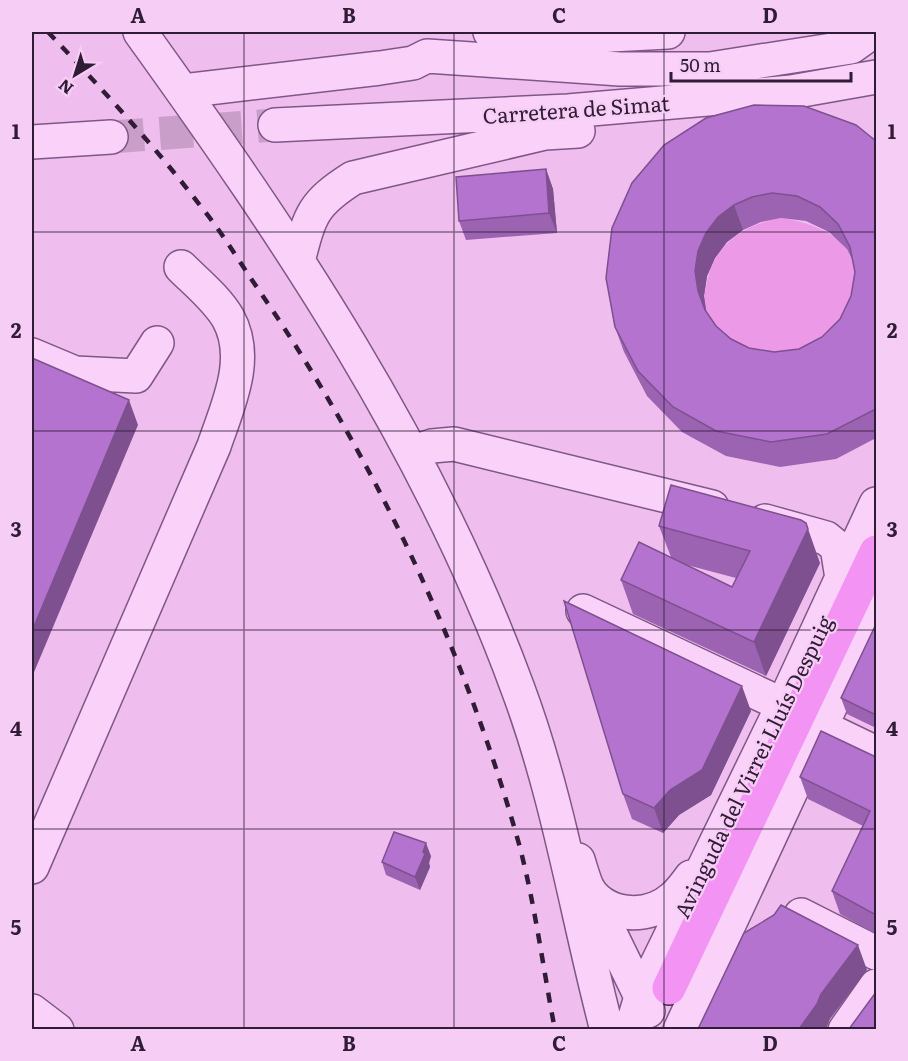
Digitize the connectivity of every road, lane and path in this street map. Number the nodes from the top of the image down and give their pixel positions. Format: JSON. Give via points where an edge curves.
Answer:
{"nodes":[{"id":1,"x":140,"y":32,"type":"edge"},
{"id":2,"x":490,"y":32,"type":"edge"},
{"id":3,"x":668,"y":32,"type":"edge"},
{"id":4,"x":872,"y":32,"type":"edge"},
{"id":5,"x":430,"y":44,"type":"edge"},
{"id":6,"x":876,"y":77,"type":"edge"},
{"id":7,"x":183,"y":91,"type":"junction"},
{"id":8,"x":791,"y":92,"type":"junction"},
{"id":9,"x":275,"y":125,"type":"tunnel mouth"},
{"id":10,"x":111,"y":137,"type":"tunnel mouth"},
{"id":11,"x":32,"y":142,"type":"edge"},
{"id":12,"x":298,"y":261,"type":"junction"},
{"id":13,"x":182,"y":267,"type":"dead end"},
{"id":14,"x":158,"y":343,"type":"dead end"},
{"id":15,"x":32,"y":355,"type":"edge"},
{"id":16,"x":414,"y":452,"type":"junction"},
{"id":17,"x":876,"y":504,"type":"edge"},
{"id":18,"x":876,"y":552,"type":"edge"},
{"id":19,"x":842,"y":578,"type":"junction"},
{"id":20,"x":876,"y":608,"type":"edge"},
{"id":21,"x":583,"y":611,"type":"edge"},
{"id":22,"x":783,"y":705,"type":"junction"},
{"id":23,"x":822,"y":727,"type":"junction"},
{"id":24,"x":876,"y":753,"type":"edge"},
{"id":25,"x":559,"y":817,"type":"junction"},
{"id":26,"x":708,"y":857,"type":"junction"},
{"id":27,"x":32,"y":867,"type":"edge"},
{"id":28,"x":589,"y":890,"type":"junction"},
{"id":29,"x":801,"y":915,"type":"edge"},
{"id":30,"x":876,"y":952,"type":"edge"},
{"id":31,"x":876,"y":986,"type":"edge"},
{"id":32,"x":655,"y":993,"type":"junction"},
{"id":33,"x":32,"y":1011,"type":"edge"},
{"id":34,"x":57,"y":1029,"type":"edge"},
{"id":35,"x":607,"y":1029,"type":"edge"},
{"id":36,"x":630,"y":1029,"type":"edge"},
{"id":37,"x":654,"y":1029,"type":"edge"},
{"id":38,"x":680,"y":1029,"type":"edge"},
{"id":39,"x":845,"y":1029,"type":"edge"}],
"edges":[{"from":1,"to":7,"type":"street"},
{"from":2,"to":3,"type":"street","via":[[514,40]]},
{"from":4,"to":5,"type":"street","via":[[851,47],[711,69],[620,69]]},
{"from":5,"to":7,"type":"street","via":[[413,63]]},
{"from":6,"to":8,"type":"street","name":"Carretera de Simat"},
{"from":7,"to":12,"type":"street"},
{"from":8,"to":9,"type":"street","name":"Carretera de Simat","via":[[568,111]]},
{"from":8,"to":12,"type":"street","via":[[723,117],[545,133],[353,178],[326,195],[309,218]]},
{"from":10,"to":11,"type":"street"},
{"from":12,"to":16,"type":"street","via":[[372,377]]},
{"from":13,"to":27,"type":"street","via":[[228,317],[238,358],[235,384],[214,446]]},
{"from":14,"to":15,"type":"street","via":[[136,376],[75,374]]},
{"from":16,"to":19,"type":"street","via":[[454,444],[807,531],[837,547]]},
{"from":16,"to":25,"type":"street","via":[[500,640]]},
{"from":17,"to":19,"type":"street","name":"Avinguda del Virrei Lluís Despuig"},
{"from":18,"to":32,"type":"main road","name":"Avinguda del Virrei Lluís Despuig"},
{"from":19,"to":22,"type":"street","name":"Avinguda del Virrei Lluís Despuig"},
{"from":20,"to":23,"type":"street","name":"Avinguda del Virrei Lluís Despuig"},
{"from":21,"to":22,"type":"street"},
{"from":22,"to":26,"type":"street","name":"Avinguda del Virrei Lluís Despuig"},
{"from":23,"to":24,"type":"street"},
{"from":23,"to":38,"type":"street","name":"Avinguda del Virrei Lluís Despuig"},
{"from":25,"to":28,"type":"street"},
{"from":25,"to":35,"type":"street","via":[[575,902]]},
{"from":26,"to":28,"type":"street","via":[[672,899],[647,912],[611,908]]},
{"from":26,"to":32,"type":"street","name":"Avinguda del Virrei Lluís Despuig"},
{"from":28,"to":32,"type":"street"},
{"from":29,"to":30,"type":"street"},
{"from":31,"to":39,"type":"street"},
{"from":32,"to":36,"type":"street","name":"Avinguda del Virrei Lluís Despuig"},
{"from":32,"to":37,"type":"street"},
{"from":33,"to":34,"type":"street"}]}
